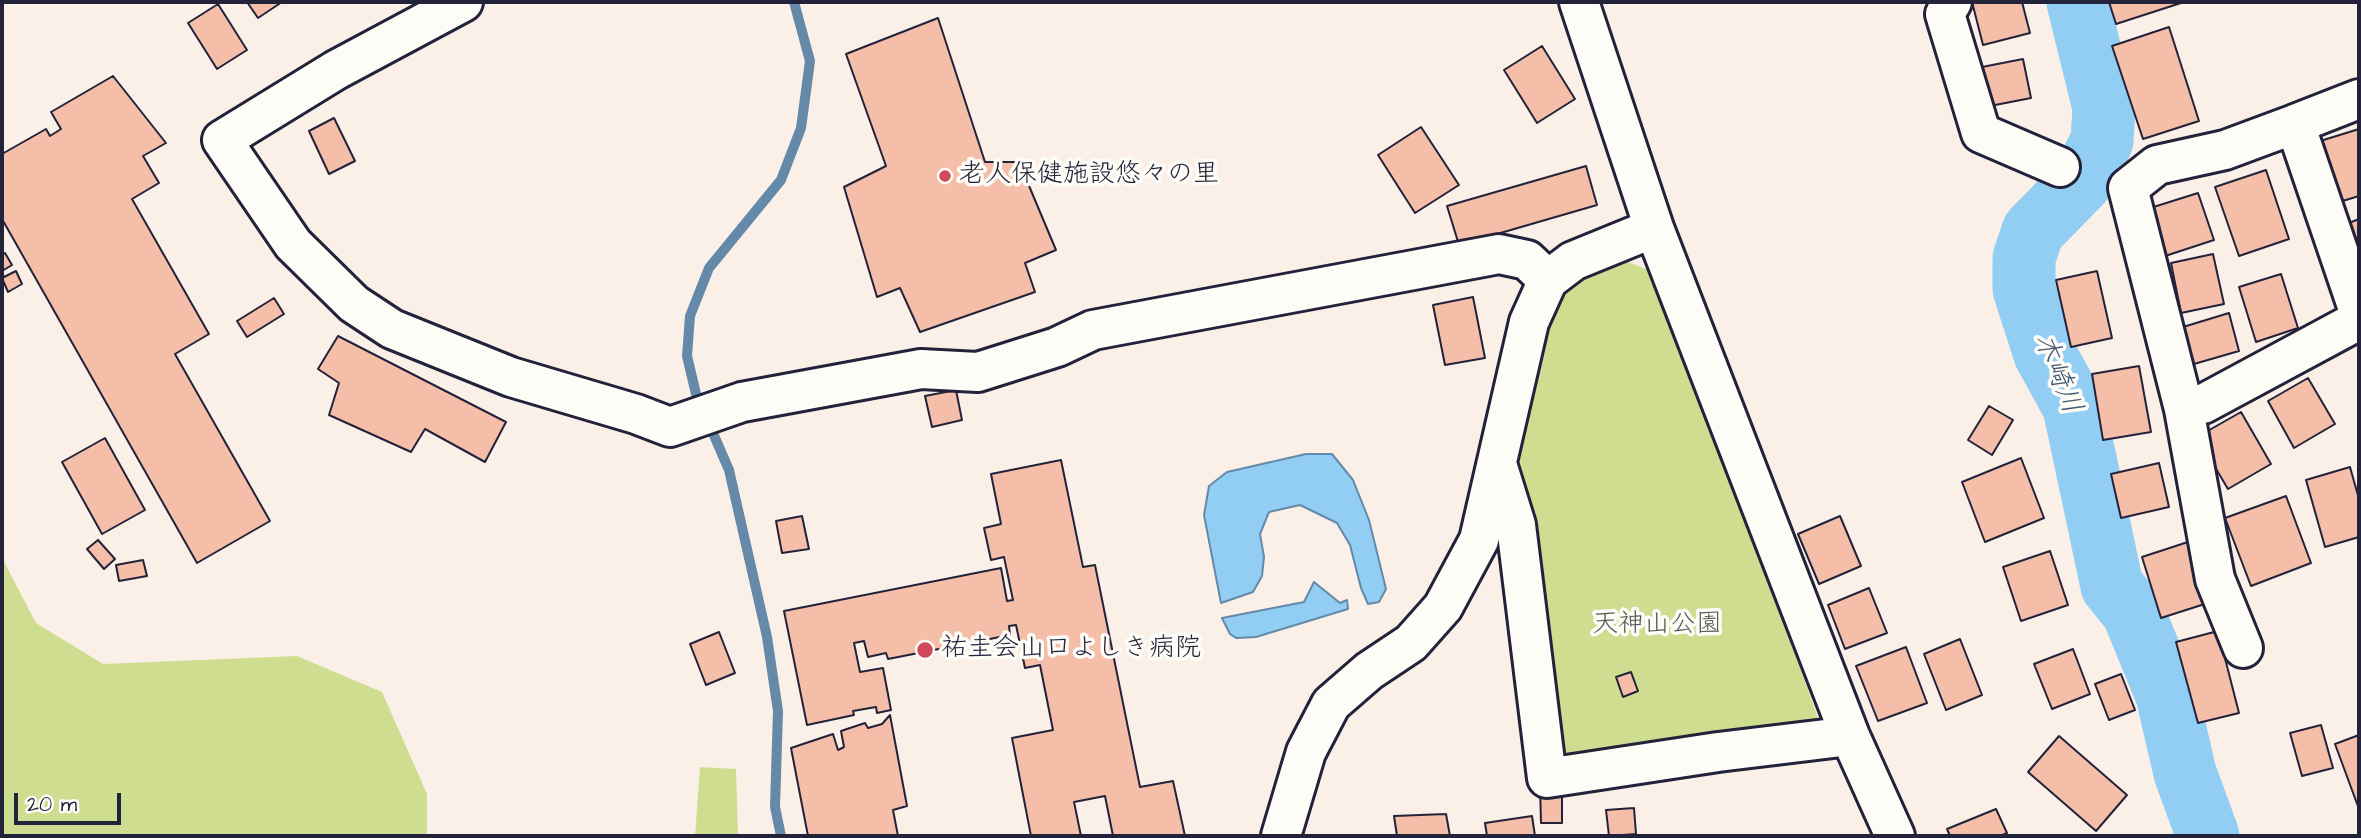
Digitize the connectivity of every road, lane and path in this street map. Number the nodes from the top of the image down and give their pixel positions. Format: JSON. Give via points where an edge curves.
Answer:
{"nodes":[{"id":1,"x":463,"y":2,"type":"edge"},
{"id":2,"x":1579,"y":2,"type":"edge"},
{"id":3,"x":1952,"y":2,"type":"edge"},
{"id":4,"x":2359,"y":99,"type":"edge"},
{"id":5,"x":2295,"y":124,"type":"junction"},
{"id":6,"x":2060,"y":167,"type":"dead end"},
{"id":7,"x":1654,"y":228,"type":"junction"},
{"id":8,"x":1548,"y":280,"type":"junction"},
{"id":9,"x":2359,"y":312,"type":"edge"},
{"id":10,"x":2359,"y":320,"type":"edge"},
{"id":11,"x":2184,"y":410,"type":"junction"},
{"id":12,"x":1498,"y":466,"type":"junction"},
{"id":13,"x":2243,"y":648,"type":"dead end"},
{"id":14,"x":1850,"y":737,"type":"junction"},
{"id":15,"x":1281,"y":836,"type":"edge"},
{"id":16,"x":1895,"y":836,"type":"edge"}],
"edges":[{"from":1,"to":8,"type":"street","via":[[336,70],[222,140],[293,244],[354,304],[393,329],[511,377],[670,427],[703,414],[920,369],[978,372],[1057,347],[1093,330],[1499,254],[1527,260]]},
{"from":2,"to":7,"type":"street"},
{"from":3,"to":6,"type":"street","via":[[1945,14],[1981,133]]},
{"from":4,"to":5,"type":"street"},
{"from":5,"to":9,"type":"street"},
{"from":5,"to":11,"type":"street","via":[[2225,150],[2157,165],[2128,188]]},
{"from":7,"to":8,"type":"street","via":[[1573,261]]},
{"from":7,"to":14,"type":"street"},
{"from":8,"to":12,"type":"street","via":[[1529,322]]},
{"from":10,"to":11,"type":"street"},
{"from":11,"to":13,"type":"street","via":[[2215,579]]},
{"from":12,"to":14,"type":"street","via":[[1516,525],[1548,778]]},
{"from":12,"to":15,"type":"street","via":[[1479,540],[1443,607],[1411,643],[1331,704],[1306,752]]},
{"from":14,"to":16,"type":"street"}]}
